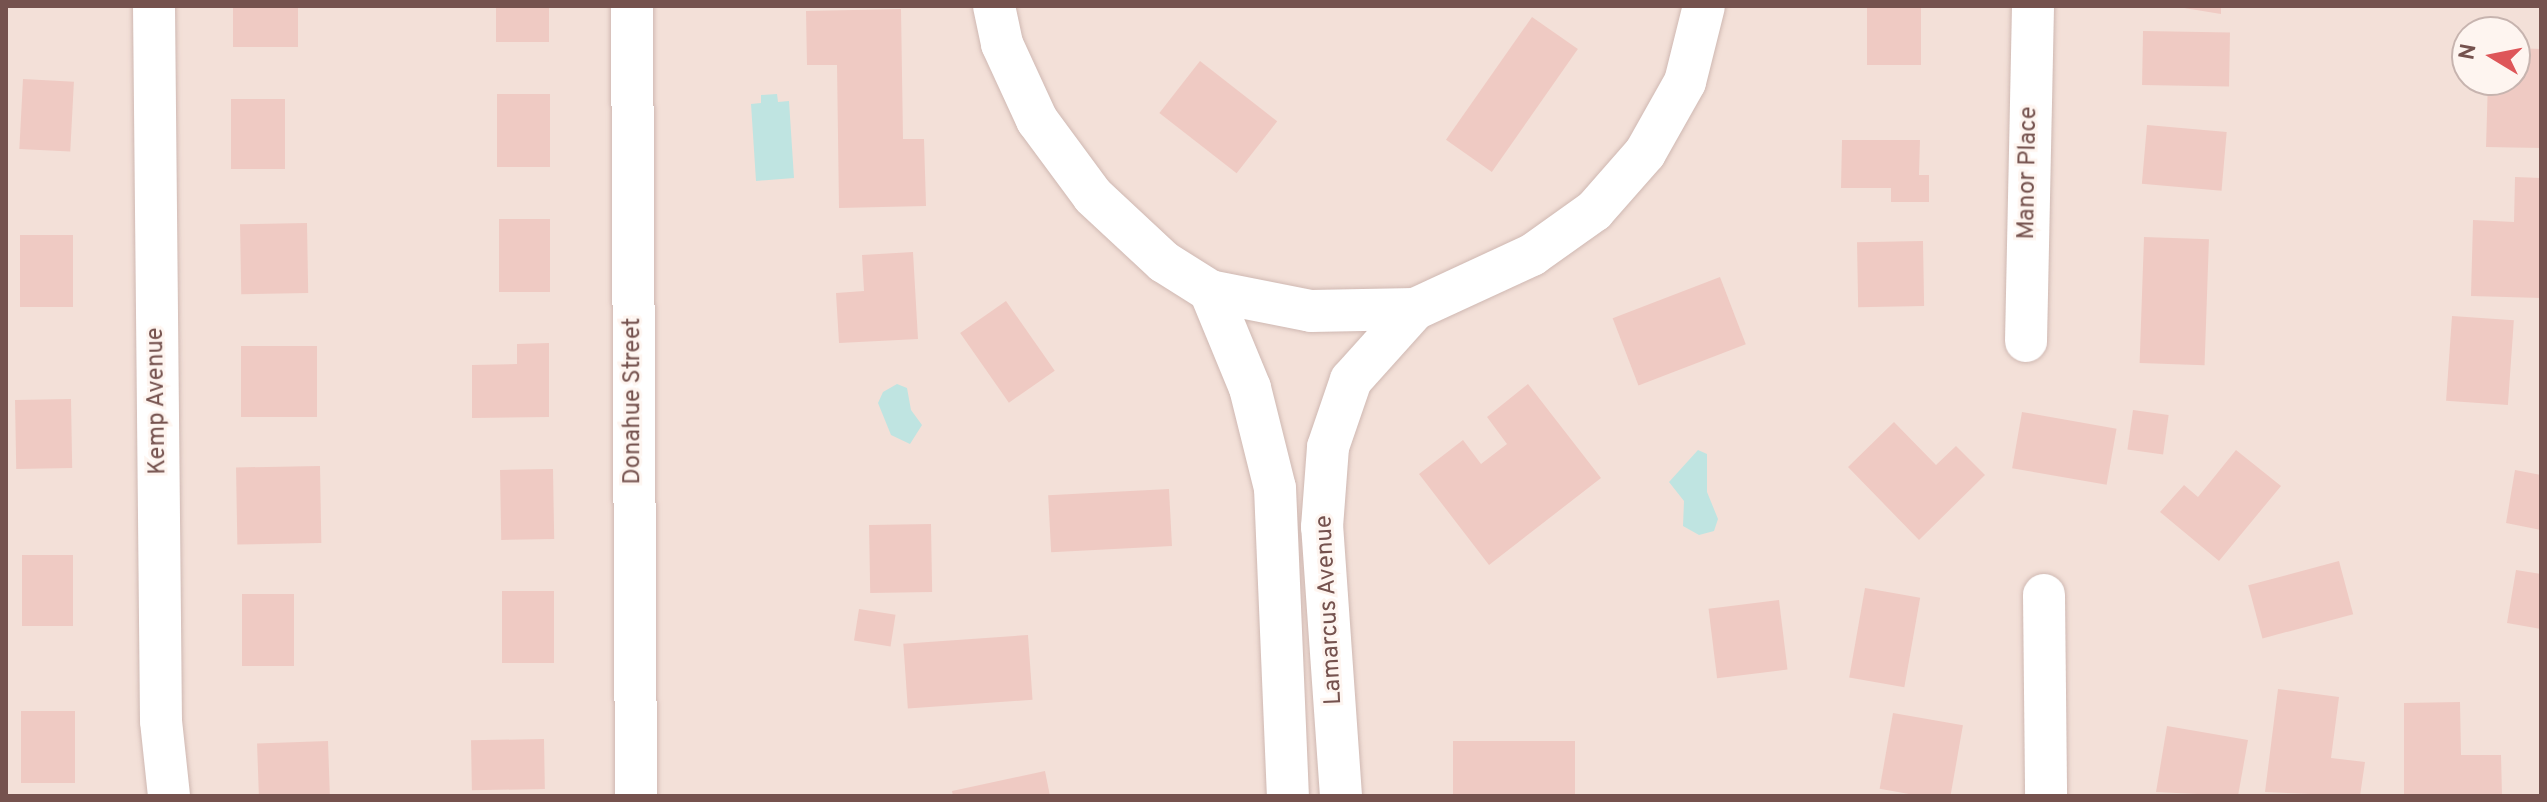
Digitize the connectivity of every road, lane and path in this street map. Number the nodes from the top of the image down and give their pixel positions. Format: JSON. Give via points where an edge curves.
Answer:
{"nodes":[{"id":1,"x":154,"y":6,"type":"edge"},
{"id":2,"x":632,"y":6,"type":"edge"},
{"id":3,"x":994,"y":6,"type":"edge"},
{"id":4,"x":1704,"y":6,"type":"edge"},
{"id":5,"x":2033,"y":6,"type":"edge"},
{"id":6,"x":1210,"y":291,"type":"junction"},
{"id":7,"x":1415,"y":309,"type":"junction"},
{"id":8,"x":2026,"y":341,"type":"dead end"},
{"id":9,"x":2044,"y":595,"type":"dead end"},
{"id":10,"x":169,"y":796,"type":"edge"},
{"id":11,"x":636,"y":796,"type":"edge"},
{"id":12,"x":1288,"y":796,"type":"edge"},
{"id":13,"x":1341,"y":796,"type":"edge"},
{"id":14,"x":2046,"y":796,"type":"edge"}],
"edges":[{"from":1,"to":10,"type":"street","name":"Kemp Avenue","via":[[161,721]]},
{"from":2,"to":11,"type":"street","name":"Donahue Street"},
{"from":3,"to":6,"type":"street","via":[[1002,44],[1037,120],[1093,196],[1164,262]]},
{"from":4,"to":7,"type":"street","via":[[1685,82],[1645,153],[1594,211],[1532,255]]},
{"from":5,"to":8,"type":"street","name":"Manor Place"},
{"from":6,"to":7,"type":"street","via":[[1311,311]]},
{"from":6,"to":12,"type":"street","name":"Lamarcus Avenue","via":[[1250,388],[1275,488]]},
{"from":7,"to":13,"type":"street","name":"Lamarcus Avenue","via":[[1351,380],[1328,447],[1322,527]]},
{"from":9,"to":14,"type":"street"}]}
